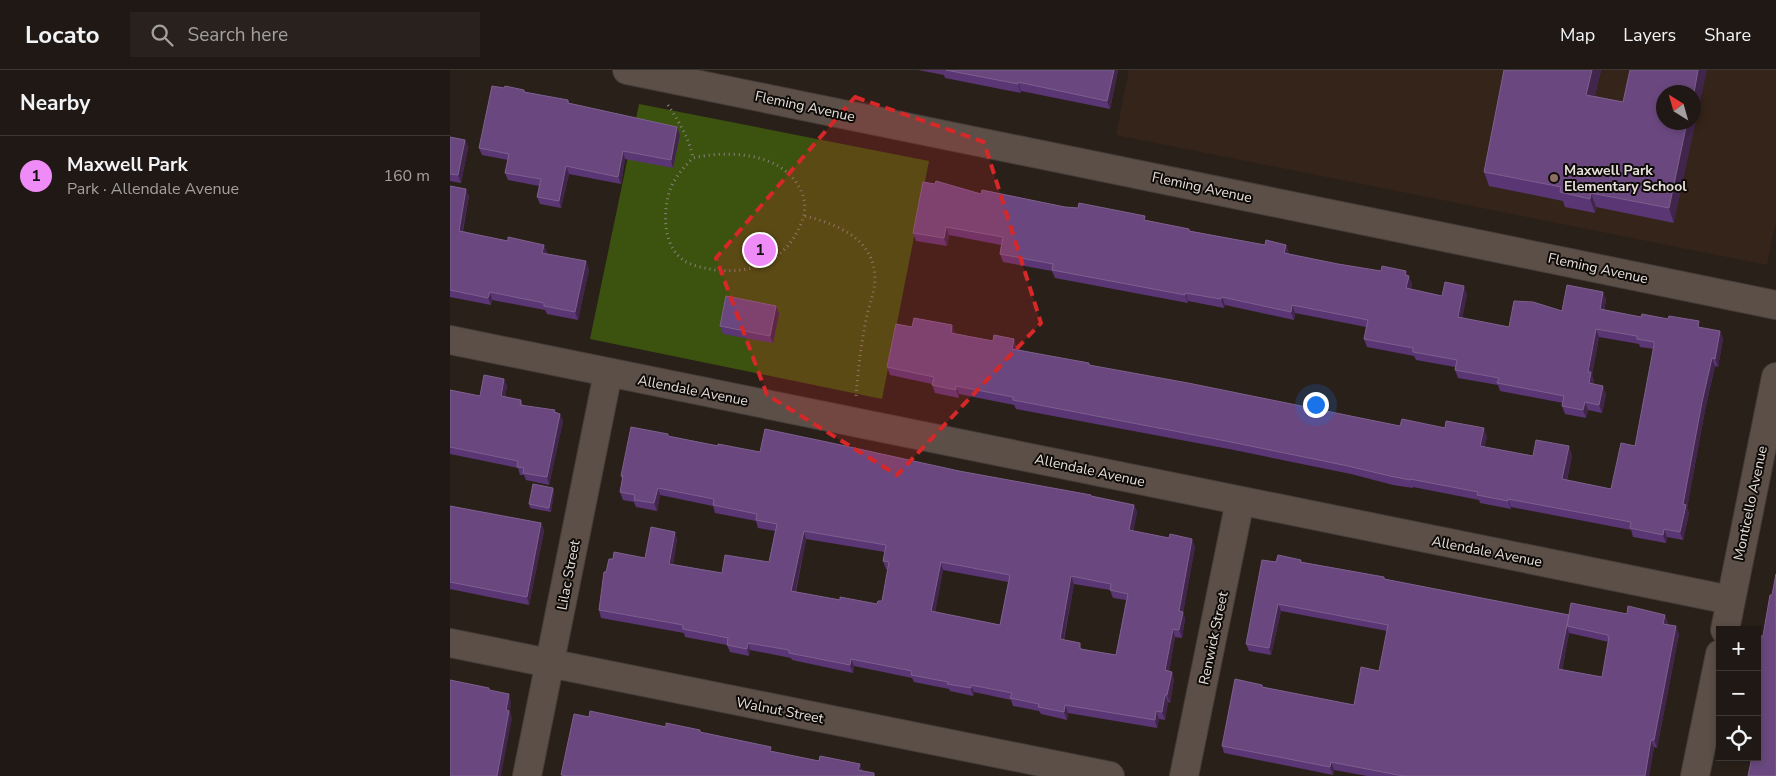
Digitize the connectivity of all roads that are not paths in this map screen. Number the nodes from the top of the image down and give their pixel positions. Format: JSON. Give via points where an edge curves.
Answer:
{"nodes":[{"id":1,"x":637,"y":72,"type":"edge"},
{"id":2,"x":1776,"y":305,"type":"edge"},
{"id":3,"x":450,"y":340,"type":"edge"},
{"id":4,"x":608,"y":373,"type":"junction"},
{"id":5,"x":1776,"y":377,"type":"edge"},
{"id":6,"x":1240,"y":501,"type":"junction"},
{"id":7,"x":1730,"y":600,"type":"junction"},
{"id":8,"x":1725,"y":626,"type":"edge"},
{"id":9,"x":450,"y":643,"type":"edge"},
{"id":10,"x":550,"y":664,"type":"junction"},
{"id":11,"x":1717,"y":671,"type":"edge"},
{"id":12,"x":527,"y":776,"type":"edge"},
{"id":13,"x":1110,"y":776,"type":"edge"},
{"id":14,"x":1184,"y":776,"type":"edge"},
{"id":15,"x":1695,"y":776,"type":"edge"}],
"edges":[{"from":1,"to":2,"type":"street","name":"Fleming Avenue"},
{"from":3,"to":4,"type":"street","name":"Allendale Avenue"},
{"from":4,"to":6,"type":"street","name":"Allendale Avenue"},
{"from":4,"to":10,"type":"street","name":"Lilac Street"},
{"from":5,"to":7,"type":"street","name":"Monticello Avenue"},
{"from":6,"to":7,"type":"street","name":"Allendale Avenue"},
{"from":6,"to":14,"type":"street","name":"Renwick Street"},
{"from":7,"to":8,"type":"street","name":"Monticello Avenue"},
{"from":9,"to":10,"type":"street","name":"Walnut Street"},
{"from":10,"to":12,"type":"street","name":"Lilac Street"},
{"from":10,"to":13,"type":"street","name":"Walnut Street"},
{"from":11,"to":15,"type":"street"}]}
